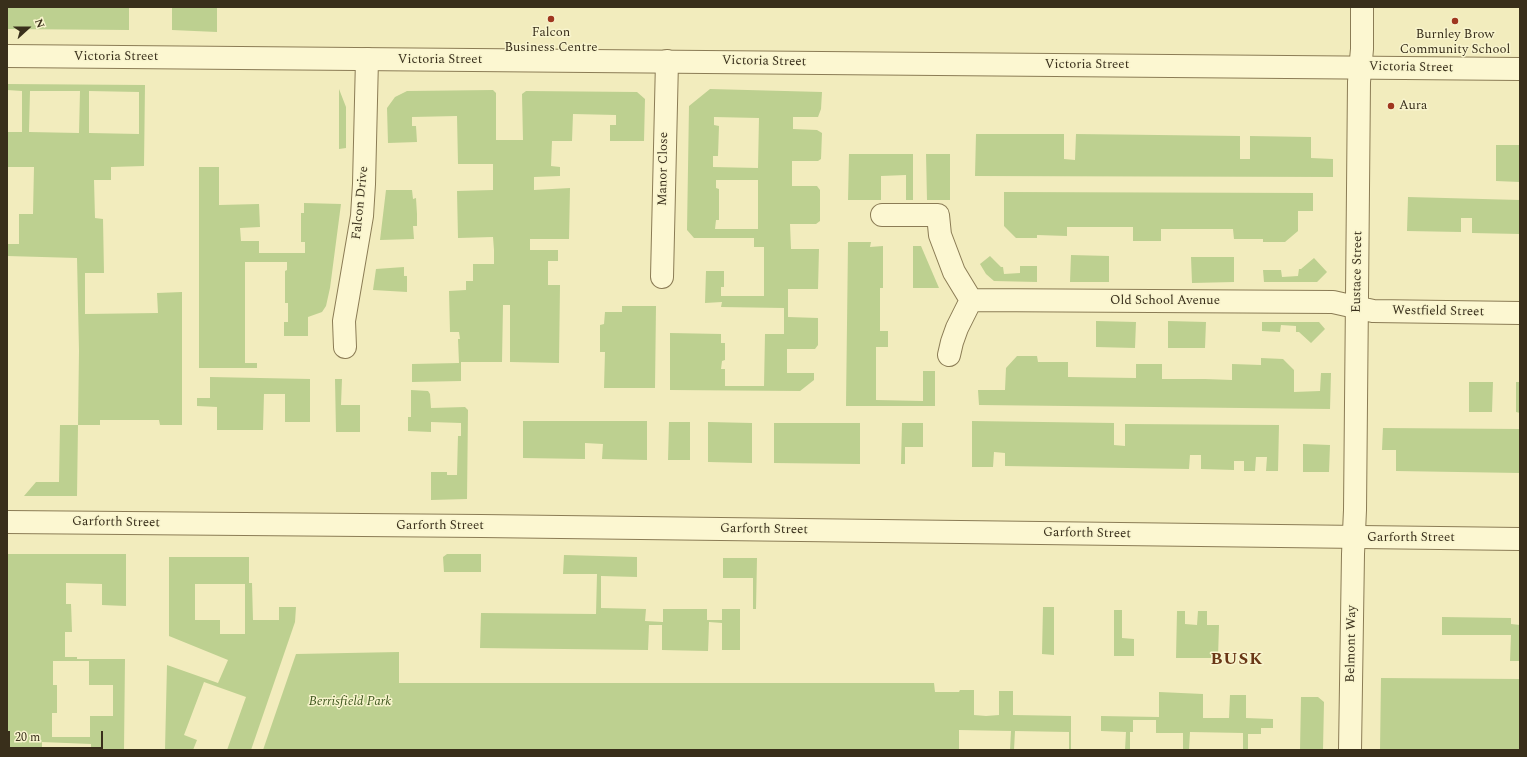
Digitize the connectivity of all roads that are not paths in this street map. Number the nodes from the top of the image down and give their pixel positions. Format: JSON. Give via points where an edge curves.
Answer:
{"nodes":[{"id":1,"x":1362,"y":7,"type":"edge"},
{"id":2,"x":7,"y":56,"type":"edge"},
{"id":3,"x":367,"y":59,"type":"junction"},
{"id":4,"x":667,"y":61,"type":"junction"},
{"id":5,"x":1360,"y":67,"type":"junction"},
{"id":6,"x":1520,"y":69,"type":"edge"},
{"id":7,"x":882,"y":215,"type":"dead end"},
{"id":8,"x":662,"y":277,"type":"dead end"},
{"id":9,"x":972,"y":300,"type":"junction"},
{"id":10,"x":1357,"y":308,"type":"junction"},
{"id":11,"x":1520,"y":313,"type":"edge"},
{"id":12,"x":345,"y":347,"type":"dead end"},
{"id":13,"x":950,"y":355,"type":"dead end"},
{"id":14,"x":7,"y":522,"type":"edge"},
{"id":15,"x":1354,"y":538,"type":"junction"},
{"id":16,"x":1520,"y":539,"type":"edge"},
{"id":17,"x":1350,"y":750,"type":"edge"}],
"edges":[{"from":1,"to":5,"type":"street","name":"Eustace Street"},
{"from":2,"to":3,"type":"street","name":"Victoria Street"},
{"from":3,"to":4,"type":"street","name":"Victoria Street"},
{"from":3,"to":12,"type":"street","name":"Falcon Drive","via":[[362,216],[344,321]]},
{"from":4,"to":5,"type":"street","name":"Victoria Street"},
{"from":4,"to":8,"type":"street","name":"Manor Close"},
{"from":5,"to":6,"type":"street","name":"Victoria Street"},
{"from":5,"to":10,"type":"street","name":"Eustace Street"},
{"from":7,"to":9,"type":"street","via":[[938,215],[940,235],[954,272]]},
{"from":9,"to":10,"type":"street","name":"Old School Avenue","via":[[1333,302]]},
{"from":9,"to":13,"type":"street","via":[[957,328]]},
{"from":10,"to":11,"type":"street","name":"Westfield Street","via":[[1373,311]]},
{"from":10,"to":15,"type":"street","name":"Eustace Street"},
{"from":14,"to":15,"type":"street","name":"Garforth Street"},
{"from":15,"to":16,"type":"street","name":"Garforth Street"},
{"from":15,"to":17,"type":"street","name":"Belmont Way"}]}
